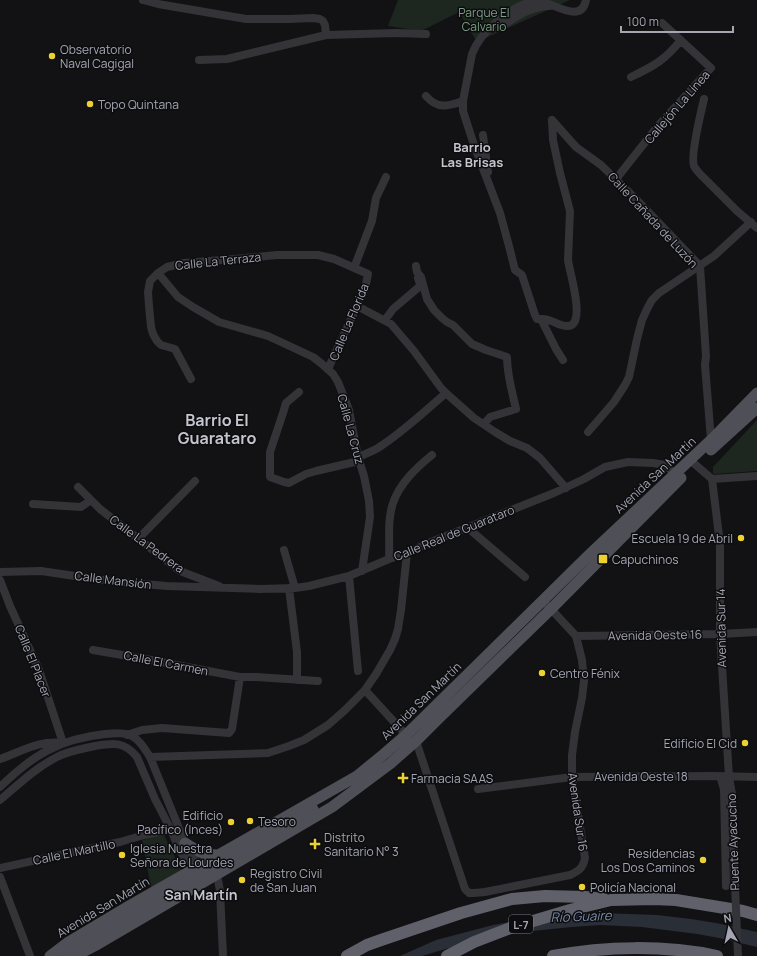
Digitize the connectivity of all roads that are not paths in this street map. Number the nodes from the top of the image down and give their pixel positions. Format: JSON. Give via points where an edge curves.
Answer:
{"nodes":[{"id":1,"x":143,"y":0,"type":"edge"},
{"id":2,"x":586,"y":0,"type":"edge"},
{"id":3,"x":556,"y":7,"type":"junction"},
{"id":4,"x":662,"y":23,"type":"dead end"},
{"id":5,"x":502,"y":26,"type":"dead end"},
{"id":6,"x":326,"y":34,"type":"junction"},
{"id":7,"x":426,"y":34,"type":"dead end"},
{"id":8,"x":681,"y":40,"type":"junction"},
{"id":9,"x":200,"y":60,"type":"dead end"},
{"id":10,"x":631,"y":77,"type":"dead end"},
{"id":11,"x":426,"y":96,"type":"dead end"},
{"id":12,"x":704,"y":99,"type":"dead end"},
{"id":13,"x":463,"y":101,"type":"junction"},
{"id":14,"x":483,"y":135,"type":"dead end"},
{"id":15,"x":386,"y":177,"type":"dead end"},
{"id":16,"x":616,"y":179,"type":"junction"},
{"id":17,"x":488,"y":181,"type":"junction"},
{"id":18,"x":754,"y":225,"type":"edge"},
{"id":19,"x":700,"y":266,"type":"junction"},
{"id":20,"x":354,"y":268,"type":"junction"},
{"id":21,"x":158,"y":273,"type":"junction"},
{"id":22,"x":368,"y":274,"type":"joint"},
{"id":23,"x":357,"y":306,"type":"junction"},
{"id":24,"x":541,"y":319,"type":"junction"},
{"id":25,"x":385,"y":320,"type":"junction"},
{"id":26,"x":563,"y":360,"type":"dead end"},
{"id":27,"x":328,"y":369,"type":"junction"},
{"id":28,"x":191,"y":379,"type":"dead end"},
{"id":29,"x":299,"y":392,"type":"dead end"},
{"id":30,"x":446,"y":393,"type":"junction"},
{"id":31,"x":757,"y":393,"type":"edge"},
{"id":32,"x":757,"y":408,"type":"edge"},
{"id":33,"x":484,"y":424,"type":"junction"},
{"id":34,"x":588,"y":432,"type":"dead end"},
{"id":35,"x":712,"y":440,"type":"junction"},
{"id":36,"x":432,"y":455,"type":"dead end"},
{"id":37,"x":359,"y":459,"type":"junction"},
{"id":38,"x":692,"y":463,"type":"junction"},
{"id":39,"x":675,"y":474,"type":"junction"},
{"id":40,"x":757,"y":476,"type":"edge"},
{"id":41,"x":712,"y":479,"type":"junction"},
{"id":42,"x":195,"y":480,"type":"dead end"},
{"id":43,"x":78,"y":487,"type":"dead end"},
{"id":44,"x":566,"y":488,"type":"junction"},
{"id":45,"x":91,"y":500,"type":"junction"},
{"id":46,"x":33,"y":504,"type":"dead end"},
{"id":47,"x":468,"y":528,"type":"junction"},
{"id":48,"x":138,"y":539,"type":"junction"},
{"id":49,"x":284,"y":550,"type":"dead end"},
{"id":50,"x":408,"y":553,"type":"junction"},
{"id":51,"x":389,"y":559,"type":"junction"},
{"id":52,"x":362,"y":571,"type":"junction"},
{"id":53,"x":0,"y":572,"type":"edge"},
{"id":54,"x":350,"y":576,"type":"junction"},
{"id":55,"x":525,"y":577,"type":"dead end"},
{"id":56,"x":0,"y":580,"type":"edge"},
{"id":57,"x":226,"y":588,"type":"junction"},
{"id":58,"x":292,"y":588,"type":"junction"},
{"id":59,"x":543,"y":601,"type":"junction"},
{"id":60,"x":551,"y":609,"type":"junction"},
{"id":61,"x":757,"y":632,"type":"edge"},
{"id":62,"x":720,"y":634,"type":"junction"},
{"id":63,"x":576,"y":636,"type":"junction"},
{"id":64,"x":93,"y":650,"type":"dead end"},
{"id":65,"x":358,"y":671,"type":"dead end"},
{"id":66,"x":240,"y":676,"type":"junction"},
{"id":67,"x":297,"y":680,"type":"junction"},
{"id":68,"x":318,"y":681,"type":"dead end"},
{"id":69,"x":365,"y":690,"type":"junction"},
{"id":70,"x":127,"y":734,"type":"junction"},
{"id":71,"x":406,"y":735,"type":"junction"},
{"id":72,"x":416,"y":741,"type":"junction"},
{"id":73,"x":63,"y":743,"type":"junction"},
{"id":74,"x":150,"y":757,"type":"junction"},
{"id":75,"x":0,"y":759,"type":"edge"},
{"id":76,"x":357,"y":776,"type":"junction"},
{"id":77,"x":720,"y":776,"type":"junction"},
{"id":78,"x":373,"y":777,"type":"junction"},
{"id":79,"x":572,"y":777,"type":"junction"},
{"id":80,"x":729,"y":777,"type":"junction"},
{"id":81,"x":757,"y":777,"type":"edge"},
{"id":82,"x":0,"y":787,"type":"edge"},
{"id":83,"x":478,"y":789,"type":"dead end"},
{"id":84,"x":0,"y":800,"type":"edge"},
{"id":85,"x":325,"y":803,"type":"junction"},
{"id":86,"x":171,"y":830,"type":"junction"},
{"id":87,"x":185,"y":843,"type":"junction"},
{"id":88,"x":219,"y":855,"type":"junction"},
{"id":89,"x":199,"y":866,"type":"junction"},
{"id":90,"x":0,"y":868,"type":"edge"},
{"id":91,"x":216,"y":875,"type":"junction"},
{"id":92,"x":0,"y":877,"type":"edge"},
{"id":93,"x":726,"y":886,"type":"dead end"},
{"id":94,"x":611,"y":900,"type":"junction"},
{"id":95,"x":757,"y":915,"type":"edge"},
{"id":96,"x":75,"y":952,"type":"edge"},
{"id":97,"x":30,"y":956,"type":"edge"},
{"id":98,"x":50,"y":956,"type":"edge"},
{"id":99,"x":55,"y":956,"type":"edge"},
{"id":100,"x":65,"y":956,"type":"edge"},
{"id":101,"x":223,"y":956,"type":"edge"},
{"id":102,"x":347,"y":956,"type":"edge"},
{"id":103,"x":447,"y":956,"type":"edge"},
{"id":104,"x":553,"y":956,"type":"edge"},
{"id":105,"x":717,"y":956,"type":"edge"},
{"id":106,"x":738,"y":956,"type":"edge"}],
"edges":[{"from":1,"to":6,"type":"street","via":[[246,19],[313,18],[323,21]]},
{"from":2,"to":3,"type":"street","via":[[582,10],[577,12]]},
{"from":3,"to":5,"type":"street","via":[[547,6],[525,11]]},
{"from":3,"to":13,"type":"street","via":[[536,1],[528,3],[495,23],[472,54]]},
{"from":4,"to":8,"type":"street","name":"Callejón La Línea"},
{"from":6,"to":7,"type":"street"},
{"from":6,"to":9,"type":"street","via":[[227,59]]},
{"from":8,"to":10,"type":"street","via":[[666,57]]},
{"from":8,"to":16,"type":"street","name":"Callejón La Línea","via":[[711,68],[658,126]]},
{"from":11,"to":13,"type":"street","via":[[441,106]]},
{"from":12,"to":18,"type":"street","via":[[694,146],[693,164],[697,171]]},
{"from":13,"to":17,"type":"street","via":[[463,111]]},
{"from":14,"to":17,"type":"street"},
{"from":15,"to":20,"type":"street","via":[[376,198],[372,221]]},
{"from":16,"to":19,"type":"street","name":"Calle Cañada de Luzón"},
{"from":16,"to":24,"type":"street","name":"Calle Cañada de Luzón","via":[[576,147],[552,120],[558,166],[570,211],[568,266],[577,302],[575,320],[569,327]]},
{"from":17,"to":24,"type":"street","via":[[503,223],[515,270],[522,275],[535,315],[537,319]]},
{"from":18,"to":19,"type":"street"},
{"from":19,"to":34,"type":"street","via":[[652,300],[642,320],[629,377],[614,402]]},
{"from":19,"to":35,"type":"street","name":"Calle Cañada de Luzón"},
{"from":20,"to":21,"type":"street","name":"Calle La Terraza","via":[[334,258],[277,255],[184,262]]},
{"from":20,"to":22,"type":"street","name":"Calle La Terraza"},
{"from":21,"to":27,"type":"street","name":"Calle La Cruz","via":[[185,303],[219,322],[273,338],[313,358]]},
{"from":21,"to":28,"type":"street","via":[[150,281],[148,292],[153,334],[158,344],[175,349]]},
{"from":22,"to":23,"type":"street","name":"Calle La Florida","via":[[365,289]]},
{"from":23,"to":25,"type":"street"},
{"from":23,"to":27,"type":"street","name":"Calle La Florida"},
{"from":24,"to":26,"type":"street"},
{"from":25,"to":30,"type":"street","via":[[402,336]]},
{"from":25,"to":33,"type":"street","via":[[393,309],[419,287],[416,269],[427,299],[442,318],[472,344],[507,357],[507,370],[516,409],[490,417]]},
{"from":27,"to":37,"type":"street","name":"Calle La Cruz","via":[[338,382],[346,401]]},
{"from":29,"to":37,"type":"street","via":[[288,401],[285,408],[270,452],[270,477],[289,483],[306,474]]},
{"from":30,"to":33,"type":"street"},
{"from":30,"to":37,"type":"street","via":[[387,442]]},
{"from":31,"to":35,"type":"main road","name":"Avenida San Martín"},
{"from":32,"to":38,"type":"main road","name":"Avenida San Martín"},
{"from":33,"to":44,"type":"street","via":[[540,458]]},
{"from":35,"to":38,"type":"main road","name":"Avenida San Martín"},
{"from":36,"to":51,"type":"street","via":[[412,473],[393,503]]},
{"from":37,"to":52,"type":"street","name":"Calle La Cruz","via":[[370,507]]},
{"from":38,"to":39,"type":"main road","name":"Avenida San Martín"},
{"from":38,"to":41,"type":"street"},
{"from":38,"to":60,"type":"main road","name":"Avenida San Martín"},
{"from":39,"to":44,"type":"street","name":"Calle Real de Guarataro","via":[[665,465],[628,462],[605,467]]},
{"from":39,"to":59,"type":"main road","name":"Avenida San Martín"},
{"from":40,"to":41,"type":"street"},
{"from":41,"to":62,"type":"street","name":"Avenida Sur 14","via":[[720,544]]},
{"from":42,"to":48,"type":"street"},
{"from":43,"to":45,"type":"street","name":"Calle La Pedrera"},
{"from":44,"to":47,"type":"street","name":"Calle Real de Guarataro"},
{"from":45,"to":46,"type":"street","via":[[81,507]]},
{"from":45,"to":48,"type":"street","name":"Calle La Pedrera"},
{"from":47,"to":50,"type":"street","name":"Calle Real de Guarataro"},
{"from":47,"to":55,"type":"street"},
{"from":48,"to":57,"type":"street","name":"Calle La Pedrera","via":[[180,571]]},
{"from":49,"to":58,"type":"street"},
{"from":50,"to":51,"type":"street","name":"Calle Real de Guarataro"},
{"from":50,"to":69,"type":"street","via":[[395,638]]},
{"from":51,"to":52,"type":"street","name":"Calle Real de Guarataro"},
{"from":52,"to":54,"type":"street","name":"Calle Real de Guarataro"},
{"from":53,"to":57,"type":"street","name":"Calle Mansión","via":[[41,571],[140,584]]},
{"from":54,"to":58,"type":"street","name":"Calle Real de Guarataro"},
{"from":54,"to":65,"type":"street"},
{"from":56,"to":73,"type":"street","name":"Calle El Placer","via":[[39,670]]},
{"from":57,"to":58,"type":"street","name":"Calle Real de Guarataro"},
{"from":58,"to":67,"type":"street"},
{"from":59,"to":60,"type":"street"},
{"from":59,"to":71,"type":"main road","name":"Avenida San Martín"},
{"from":60,"to":63,"type":"street"},
{"from":60,"to":72,"type":"main road","name":"Avenida San Martín"},
{"from":61,"to":62,"type":"street","name":"Avenida Oeste 16"},
{"from":62,"to":63,"type":"street","name":"Avenida Oeste 16"},
{"from":62,"to":80,"type":"street","name":"Avenida Sur 14"},
{"from":63,"to":79,"type":"street","name":"Avenida Sur 16","via":[[584,681],[572,755]]},
{"from":64,"to":66,"type":"street","name":"Calle El Carmen"},
{"from":66,"to":67,"type":"street","name":"Calle El Carmen"},
{"from":66,"to":70,"type":"street","via":[[232,729],[229,733],[162,728]]},
{"from":67,"to":68,"type":"street","name":"Calle El Carmen"},
{"from":69,"to":71,"type":"street"},
{"from":69,"to":74,"type":"street","via":[[328,725],[304,740],[268,753]]},
{"from":70,"to":73,"type":"street","via":[[111,733]]},
{"from":70,"to":74,"type":"street","via":[[137,739]]},
{"from":71,"to":76,"type":"main road","name":"Avenida San Martín"},
{"from":72,"to":78,"type":"main road","name":"Avenida San Martín"},
{"from":72,"to":79,"type":"street","name":"Avenida Sur 16","via":[[465,889],[469,893],[570,875],[584,865]]},
{"from":73,"to":75,"type":"street","via":[[40,744]]},
{"from":73,"to":82,"type":"street","via":[[39,754]]},
{"from":74,"to":87,"type":"street"},
{"from":76,"to":85,"type":"main road"},
{"from":76,"to":88,"type":"main road","name":"Avenida San Martín"},
{"from":77,"to":79,"type":"street","name":"Avenida Oeste 18"},
{"from":77,"to":80,"type":"street","name":"Avenida Oeste 18"},
{"from":77,"to":93,"type":"street","via":[[724,789]]},
{"from":78,"to":85,"type":"main road"},
{"from":78,"to":91,"type":"main road","name":"Avenida San Martín","via":[[332,807]]},
{"from":79,"to":83,"type":"street","name":"Avenida Oeste 18"},
{"from":80,"to":81,"type":"street","name":"Avenida Oeste 18"},
{"from":80,"to":106,"type":"street","name":"Puente Ayacucho","bridge":true,"via":[[732,794]]},
{"from":84,"to":86,"type":"street","via":[[34,772],[58,757],[100,746],[125,746],[137,757]]},
{"from":85,"to":96,"type":"main road","bridge":true,"via":[[85,942]]},
{"from":86,"to":89,"type":"street","via":[[184,857]]},
{"from":86,"to":90,"type":"street","name":"Calle El Martillo"},
{"from":87,"to":88,"type":"main road","via":[[204,854]]},
{"from":87,"to":89,"type":"street"},
{"from":88,"to":89,"type":"main road","name":"Avenida San Martín"},
{"from":89,"to":91,"type":"street"},
{"from":89,"to":98,"type":"main road","name":"Avenida San Martín"},
{"from":91,"to":96,"type":"main road","name":"Avenida San Martín"},
{"from":91,"to":101,"type":"street","via":[[220,891]]},
{"from":92,"to":97,"type":"street"},
{"from":94,"to":95,"type":"highway","number":"L-7","via":[[676,900]]},
{"from":94,"to":102,"type":"highway","via":[[546,896],[500,902],[381,940]]},
{"from":94,"to":103,"type":"highway","number":"L-7","via":[[513,927]]},
{"from":96,"to":99,"type":"main road"},
{"from":96,"to":100,"type":"main road"},
{"from":104,"to":105,"type":"highway","via":[[586,951],[647,948]]}]}
